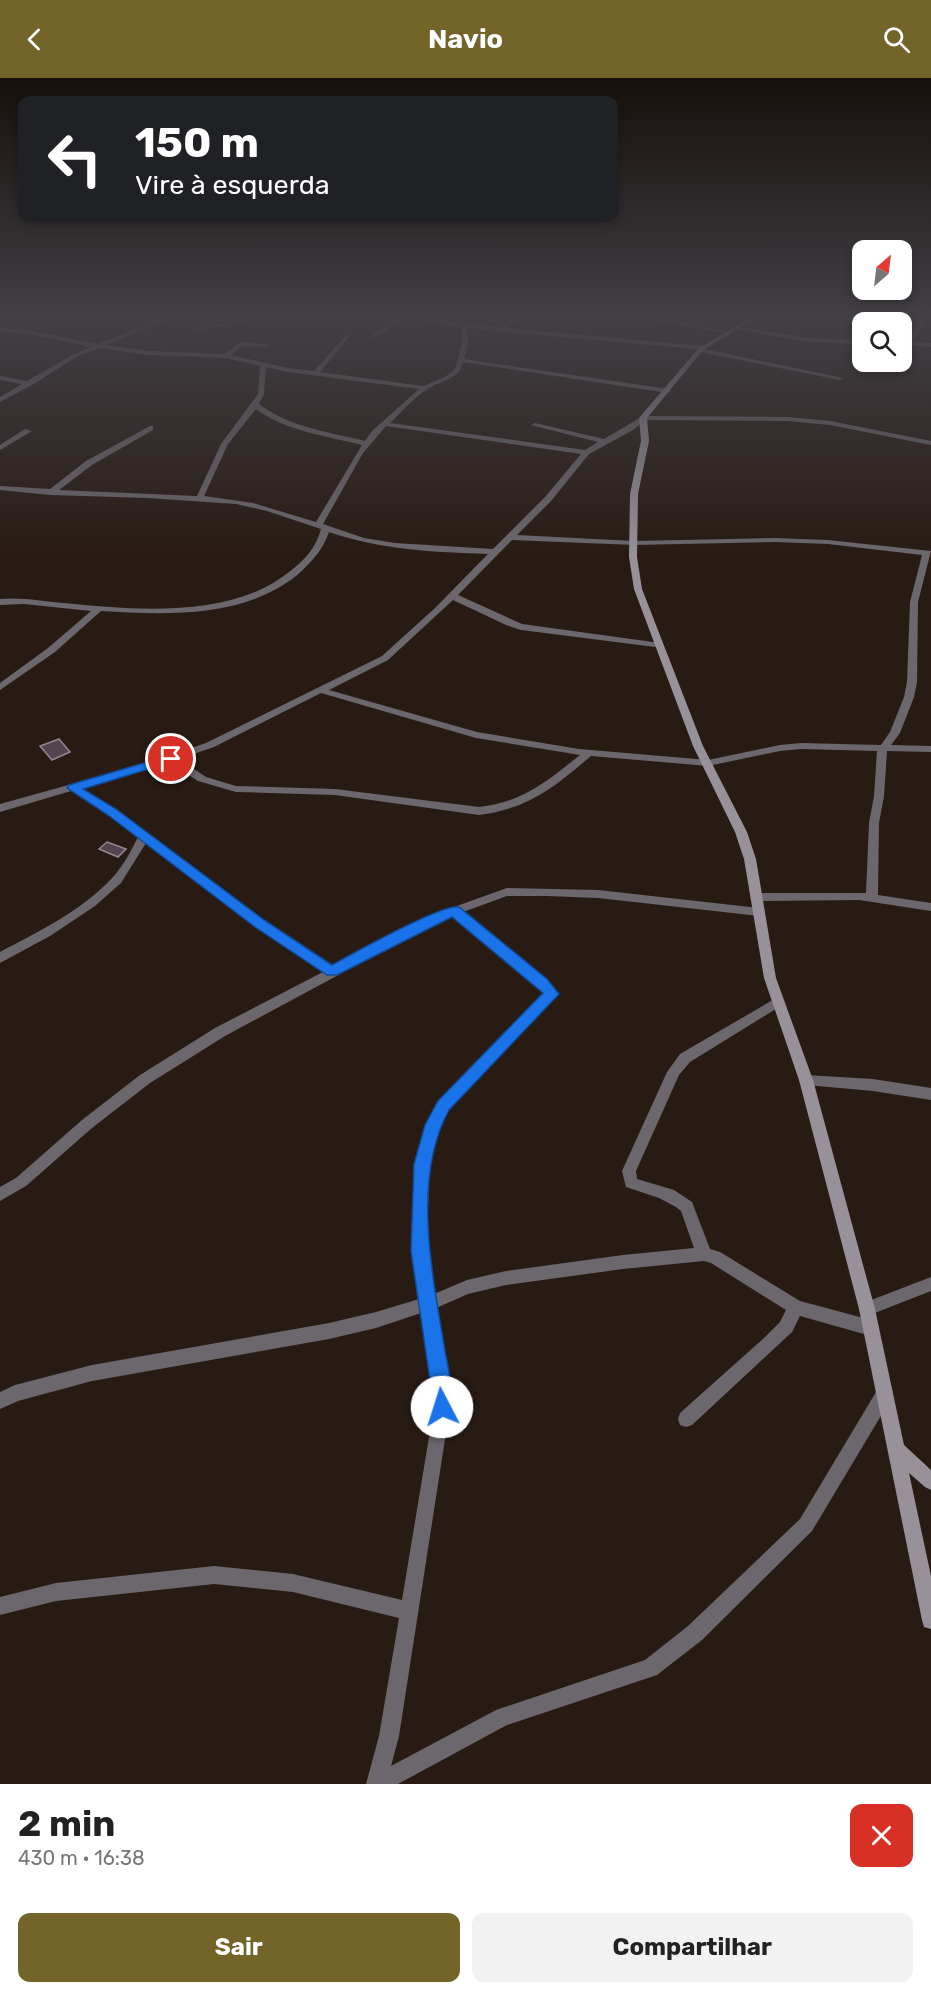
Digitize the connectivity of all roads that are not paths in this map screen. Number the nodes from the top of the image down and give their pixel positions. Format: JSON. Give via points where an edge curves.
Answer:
{"nodes":[{"id":1,"x":258,"y":399,"type":"edge"},
{"id":2,"x":413,"y":399,"type":"edge"},
{"id":3,"x":661,"y":399,"type":"edge"},
{"id":4,"x":255,"y":405,"type":"junction"},
{"id":5,"x":643,"y":418,"type":"junction"},
{"id":6,"x":385,"y":424,"type":"junction"},
{"id":7,"x":535,"y":425,"type":"dead end"},
{"id":8,"x":150,"y":428,"type":"dead end"},
{"id":9,"x":28,"y":431,"type":"dead end"},
{"id":10,"x":930,"y":441,"type":"edge"},
{"id":11,"x":605,"y":442,"type":"junction"},
{"id":12,"x":366,"y":444,"type":"junction"},
{"id":13,"x":0,"y":448,"type":"edge"},
{"id":14,"x":586,"y":452,"type":"junction"},
{"id":15,"x":0,"y":488,"type":"edge"},
{"id":16,"x":50,"y":493,"type":"junction"},
{"id":17,"x":199,"y":499,"type":"junction"},
{"id":18,"x":323,"y":525,"type":"junction"},
{"id":19,"x":511,"y":537,"type":"junction"},
{"id":20,"x":634,"y":543,"type":"junction"},
{"id":21,"x":494,"y":552,"type":"junction"},
{"id":22,"x":929,"y":554,"type":"edge"},
{"id":23,"x":452,"y":596,"type":"junction"},
{"id":24,"x":0,"y":602,"type":"edge"},
{"id":25,"x":99,"y":608,"type":"junction"},
{"id":26,"x":660,"y":646,"type":"junction"},
{"id":27,"x":0,"y":687,"type":"edge"},
{"id":28,"x":321,"y":690,"type":"junction"},
{"id":29,"x":931,"y":749,"type":"edge"},
{"id":30,"x":882,"y":750,"type":"junction"},
{"id":31,"x":589,"y":753,"type":"junction"},
{"id":32,"x":171,"y":759,"type":"junction"},
{"id":33,"x":708,"y":763,"type":"junction"},
{"id":34,"x":73,"y":788,"type":"junction"},
{"id":35,"x":0,"y":808,"type":"edge"},
{"id":36,"x":144,"y":837,"type":"junction"},
{"id":37,"x":757,"y":897,"type":"junction"},
{"id":38,"x":872,"y":898,"type":"junction"},
{"id":39,"x":931,"y":907,"type":"edge"},
{"id":40,"x":454,"y":911,"type":"junction"},
{"id":41,"x":759,"y":912,"type":"junction"},
{"id":42,"x":0,"y":958,"type":"edge"},
{"id":43,"x":332,"y":971,"type":"junction"},
{"id":44,"x":778,"y":1002,"type":"junction"},
{"id":45,"x":806,"y":1080,"type":"junction"},
{"id":46,"x":931,"y":1094,"type":"edge"},
{"id":47,"x":0,"y":1195,"type":"edge"},
{"id":48,"x":704,"y":1254,"type":"junction"},
{"id":49,"x":931,"y":1284,"type":"edge"},
{"id":50,"x":427,"y":1304,"type":"junction"},
{"id":51,"x":796,"y":1307,"type":"junction"},
{"id":52,"x":867,"y":1309,"type":"junction"},
{"id":53,"x":871,"y":1328,"type":"junction"},
{"id":54,"x":885,"y":1393,"type":"junction"},
{"id":55,"x":0,"y":1401,"type":"edge"},
{"id":56,"x":686,"y":1419,"type":"dead end"},
{"id":57,"x":897,"y":1451,"type":"junction"},
{"id":58,"x":931,"y":1481,"type":"edge"},
{"id":59,"x":0,"y":1606,"type":"edge"},
{"id":60,"x":408,"y":1611,"type":"junction"},
{"id":61,"x":931,"y":1620,"type":"edge"},
{"id":62,"x":377,"y":1784,"type":"edge"}],
"edges":[{"from":1,"to":4,"type":"street"},
{"from":2,"to":6,"type":"street"},
{"from":3,"to":5,"type":"street"},
{"from":4,"to":12,"type":"street","via":[[280,420]]},
{"from":4,"to":17,"type":"street","via":[[225,444]]},
{"from":5,"to":10,"type":"street","via":[[788,419]]},
{"from":5,"to":11,"type":"street"},
{"from":5,"to":20,"type":"street","via":[[645,441],[634,494]]},
{"from":6,"to":12,"type":"street"},
{"from":6,"to":14,"type":"street"},
{"from":7,"to":11,"type":"street"},
{"from":8,"to":16,"type":"street","via":[[89,463]]},
{"from":9,"to":13,"type":"street"},
{"from":11,"to":14,"type":"street"},
{"from":12,"to":18,"type":"street"},
{"from":14,"to":19,"type":"street"},
{"from":15,"to":16,"type":"street"},
{"from":16,"to":17,"type":"street"},
{"from":17,"to":18,"type":"street","via":[[265,508]]},
{"from":18,"to":21,"type":"street","via":[[359,539],[406,548]]},
{"from":18,"to":25,"type":"street","via":[[323,543],[318,550],[285,582],[267,591],[210,608]]},
{"from":19,"to":20,"type":"street"},
{"from":19,"to":21,"type":"street"},
{"from":20,"to":22,"type":"street","via":[[817,542]]},
{"from":20,"to":26,"type":"street","via":[[638,589]]},
{"from":21,"to":23,"type":"street"},
{"from":22,"to":30,"type":"street","via":[[914,602],[909,696],[895,733]]},
{"from":23,"to":26,"type":"street","via":[[521,627]]},
{"from":23,"to":28,"type":"street","via":[[385,658]]},
{"from":24,"to":25,"type":"street"},
{"from":25,"to":27,"type":"street","via":[[36,663]]},
{"from":26,"to":33,"type":"street"},
{"from":28,"to":31,"type":"street","via":[[476,735]]},
{"from":28,"to":32,"type":"street","via":[[210,745]]},
{"from":29,"to":30,"type":"street"},
{"from":30,"to":33,"type":"street","via":[[780,748]]},
{"from":30,"to":38,"type":"street","via":[[874,823]]},
{"from":31,"to":32,"type":"street","via":[[518,804],[479,811],[335,792],[236,789],[202,779]]},
{"from":31,"to":33,"type":"street"},
{"from":32,"to":34,"type":"street"},
{"from":33,"to":37,"type":"street","via":[[741,832]]},
{"from":34,"to":35,"type":"street"},
{"from":34,"to":36,"type":"street"},
{"from":36,"to":42,"type":"street","via":[[118,879],[104,892]]},
{"from":36,"to":43,"type":"street","via":[[260,924]]},
{"from":37,"to":38,"type":"street","via":[[835,894]]},
{"from":37,"to":41,"type":"street"},
{"from":38,"to":39,"type":"street"},
{"from":40,"to":41,"type":"street","via":[[507,892],[547,892]]},
{"from":40,"to":43,"type":"street"},
{"from":40,"to":50,"type":"street","via":[[552,994],[454,1094],[433,1125],[422,1164],[419,1251]]},
{"from":41,"to":44,"type":"street"},
{"from":43,"to":47,"type":"street","via":[[220,1032],[145,1079]]},
{"from":44,"to":45,"type":"street"},
{"from":44,"to":48,"type":"street","via":[[685,1058],[674,1072],[629,1171],[631,1183],[682,1202]]},
{"from":45,"to":46,"type":"street"},
{"from":45,"to":52,"type":"street"},
{"from":48,"to":50,"type":"street","via":[[506,1278],[467,1287]]},
{"from":48,"to":51,"type":"street","via":[[716,1257]]},
{"from":49,"to":52,"type":"street"},
{"from":50,"to":55,"type":"street","via":[[329,1331],[92,1372],[15,1393]]},
{"from":50,"to":60,"type":"street","via":[[442,1407]]},
{"from":51,"to":53,"type":"street"},
{"from":51,"to":56,"type":"street","via":[[786,1327]]},
{"from":52,"to":53,"type":"street"},
{"from":53,"to":54,"type":"street"},
{"from":54,"to":57,"type":"street"},
{"from":54,"to":62,"type":"street","via":[[806,1525],[695,1633],[650,1668],[503,1717]]},
{"from":57,"to":58,"type":"street"},
{"from":57,"to":61,"type":"street"},
{"from":59,"to":60,"type":"street","via":[[56,1592],[214,1575],[292,1583]]},
{"from":60,"to":62,"type":"street","via":[[389,1736]]}]}
